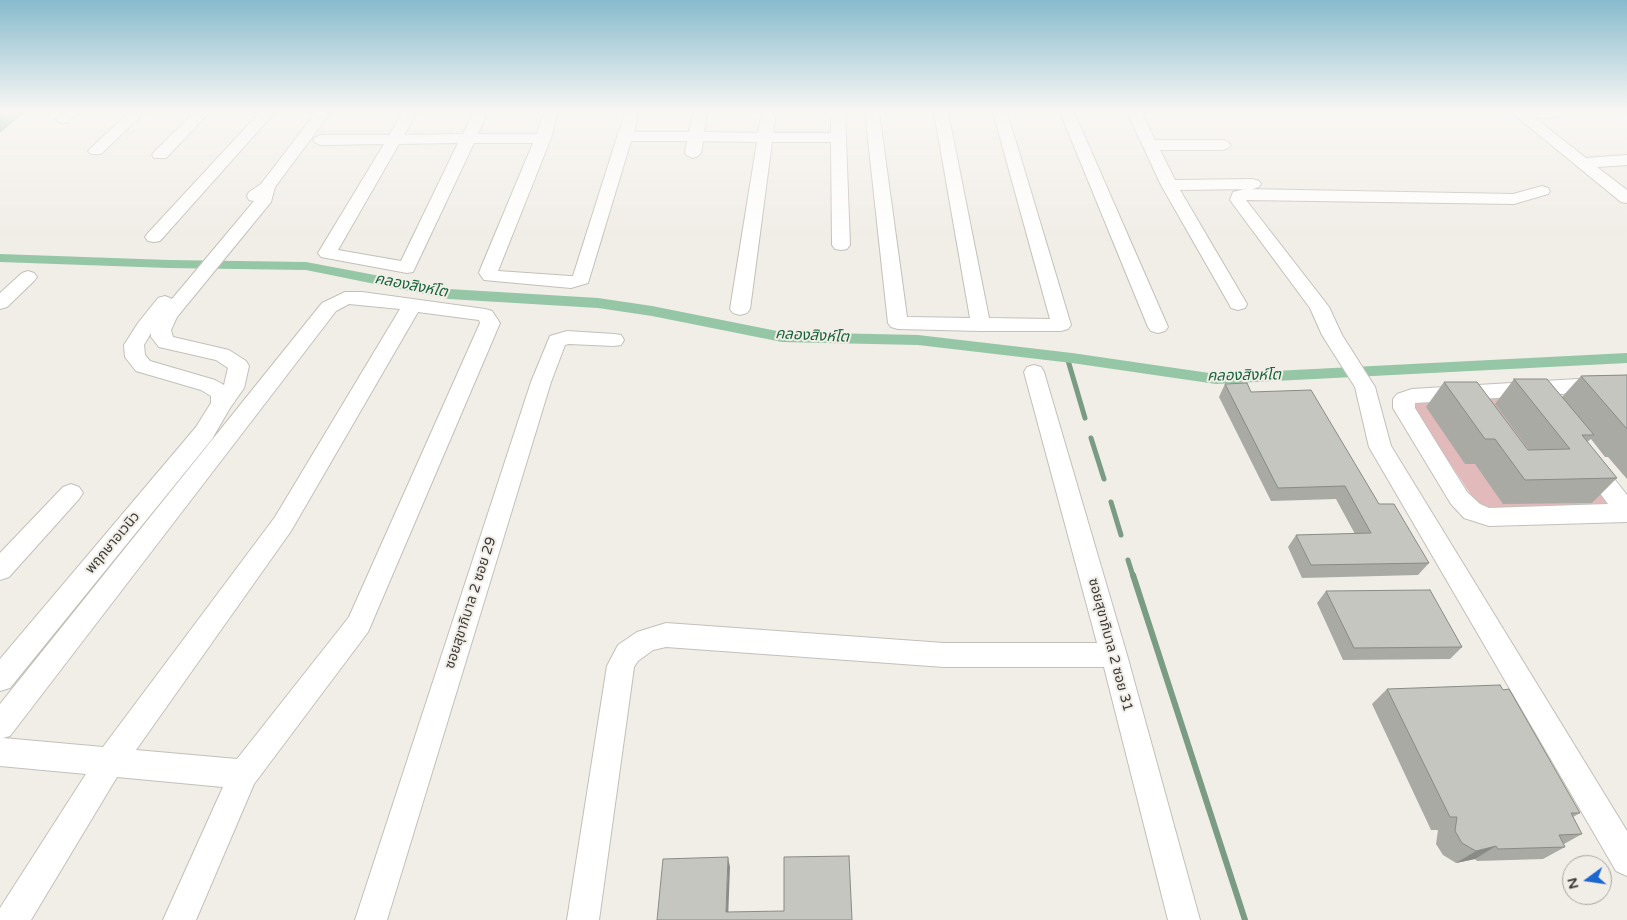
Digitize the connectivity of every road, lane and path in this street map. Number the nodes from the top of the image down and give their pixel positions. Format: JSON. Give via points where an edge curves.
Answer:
{"nodes":[{"id":1,"x":229,"y":155,"type":"edge"},
{"id":2,"x":291,"y":155,"type":"edge"},
{"id":3,"x":310,"y":155,"type":"edge"},
{"id":4,"x":384,"y":155,"type":"edge"},
{"id":5,"x":461,"y":155,"type":"edge"},
{"id":6,"x":536,"y":155,"type":"edge"},
{"id":7,"x":619,"y":155,"type":"edge"},
{"id":8,"x":763,"y":155,"type":"edge"},
{"id":9,"x":838,"y":155,"type":"edge"},
{"id":10,"x":877,"y":155,"type":"edge"},
{"id":11,"x":949,"y":155,"type":"edge"},
{"id":12,"x":1012,"y":155,"type":"edge"},
{"id":13,"x":1086,"y":155,"type":"edge"},
{"id":14,"x":1155,"y":155,"type":"edge"},
{"id":15,"x":1572,"y":155,"type":"edge"},
{"id":16,"x":1627,"y":160,"type":"edge"},
{"id":17,"x":1627,"y":166,"type":"edge"},
{"id":18,"x":1590,"y":169,"type":"junction"},
{"id":19,"x":1627,"y":175,"type":"edge"},
{"id":20,"x":1253,"y":184,"type":"dead end"},
{"id":21,"x":1169,"y":185,"type":"junction"},
{"id":22,"x":1542,"y":192,"type":"dead end"},
{"id":23,"x":1627,"y":198,"type":"edge"},
{"id":24,"x":154,"y":237,"type":"dead end"},
{"id":25,"x":840,"y":245,"type":"dead end"},
{"id":26,"x":242,"y":248,"type":"dead end"},
{"id":27,"x":28,"y":277,"type":"dead end"},
{"id":28,"x":0,"y":303,"type":"edge"},
{"id":29,"x":1238,"y":304,"type":"dead end"},
{"id":30,"x":412,"y":305,"type":"junction"},
{"id":31,"x":167,"y":309,"type":"junction"},
{"id":32,"x":740,"y":310,"type":"dead end"},
{"id":33,"x":981,"y":325,"type":"junction"},
{"id":34,"x":1158,"y":327,"type":"dead end"},
{"id":35,"x":614,"y":340,"type":"dead end"},
{"id":36,"x":1034,"y":372,"type":"dead end"},
{"id":37,"x":1627,"y":383,"type":"edge"},
{"id":38,"x":1530,"y":389,"type":"junction"},
{"id":39,"x":222,"y":403,"type":"junction"},
{"id":40,"x":1549,"y":412,"type":"edge"},
{"id":41,"x":1579,"y":450,"type":"edge"},
{"id":42,"x":71,"y":493,"type":"dead end"},
{"id":43,"x":1627,"y":512,"type":"edge"},
{"id":44,"x":0,"y":570,"type":"edge"},
{"id":45,"x":1114,"y":656,"type":"junction"},
{"id":46,"x":0,"y":679,"type":"edge"},
{"id":47,"x":0,"y":726,"type":"edge"},
{"id":48,"x":0,"y":752,"type":"edge"},
{"id":49,"x":110,"y":762,"type":"junction"},
{"id":50,"x":244,"y":774,"type":"junction"},
{"id":51,"x":1627,"y":860,"type":"edge"},
{"id":52,"x":12,"y":920,"type":"edge"},
{"id":53,"x":180,"y":920,"type":"edge"},
{"id":54,"x":371,"y":920,"type":"edge"},
{"id":55,"x":583,"y":920,"type":"edge"},
{"id":56,"x":1184,"y":920,"type":"edge"}],
"edges":[{"from":1,"to":24,"type":"street"},
{"from":2,"to":31,"type":"street","name":"พฤกษาอเวนิว","via":[[267,187],[265,198],[242,216]]},
{"from":3,"to":26,"type":"street"},
{"from":4,"to":5,"type":"street","via":[[327,253],[407,268]]},
{"from":6,"to":7,"type":"street","via":[[489,270],[490,276],[581,280]]},
{"from":8,"to":32,"type":"street"},
{"from":9,"to":25,"type":"street"},
{"from":10,"to":33,"type":"street","via":[[898,323]]},
{"from":11,"to":33,"type":"street"},
{"from":12,"to":33,"type":"street","via":[[1061,325]]},
{"from":13,"to":34,"type":"street"},
{"from":14,"to":21,"type":"street"},
{"from":15,"to":18,"type":"street"},
{"from":16,"to":18,"type":"street"},
{"from":17,"to":18,"type":"street"},
{"from":18,"to":19,"type":"street"},
{"from":18,"to":23,"type":"street"},
{"from":20,"to":21,"type":"street"},
{"from":21,"to":29,"type":"street"},
{"from":22,"to":51,"type":"street","via":[[1501,199],[1267,194],[1240,196],[1238,200],[1319,307],[1332,335],[1365,387],[1380,447]]},
{"from":27,"to":28,"type":"street"},
{"from":30,"to":47,"type":"street","via":[[346,298],[329,307]]},
{"from":30,"to":49,"type":"street","via":[[283,524]]},
{"from":30,"to":50,"type":"street","via":[[485,315],[490,323],[360,624]]},
{"from":31,"to":39,"type":"street","name":"พฤกษาอเวนิว","via":[[161,330],[161,337],[166,342],[222,355],[239,366],[234,388]]},
{"from":31,"to":39,"type":"street","name":"พฤกษาอเวนิว","via":[[134,346],[135,357],[143,366],[208,385],[221,393]]},
{"from":35,"to":54,"type":"street","name":"ซอยสุขาภิบาล 2 ซอย 29","via":[[567,337],[557,341],[541,382]]},
{"from":36,"to":45,"type":"street","name":"ซอยสุขาภิบาล 2 ซอย 31"},
{"from":37,"to":38,"type":"street"},
{"from":38,"to":40,"type":"street"},
{"from":38,"to":43,"type":"street","via":[[1412,396],[1404,399],[1404,408],[1459,498],[1472,511],[1489,517]]},
{"from":39,"to":46,"type":"street","name":"พฤกษาอเวนิว","via":[[204,433]]},
{"from":41,"to":43,"type":"street"},
{"from":42,"to":44,"type":"street"},
{"from":45,"to":55,"type":"street","via":[[944,655],[671,635],[646,640],[628,653],[621,666]]},
{"from":45,"to":56,"type":"street","name":"ซอยสุขาภิบาล 2 ซอย 31"},
{"from":48,"to":49,"type":"street"},
{"from":49,"to":50,"type":"street"},
{"from":49,"to":52,"type":"street"},
{"from":50,"to":53,"type":"street"}]}
